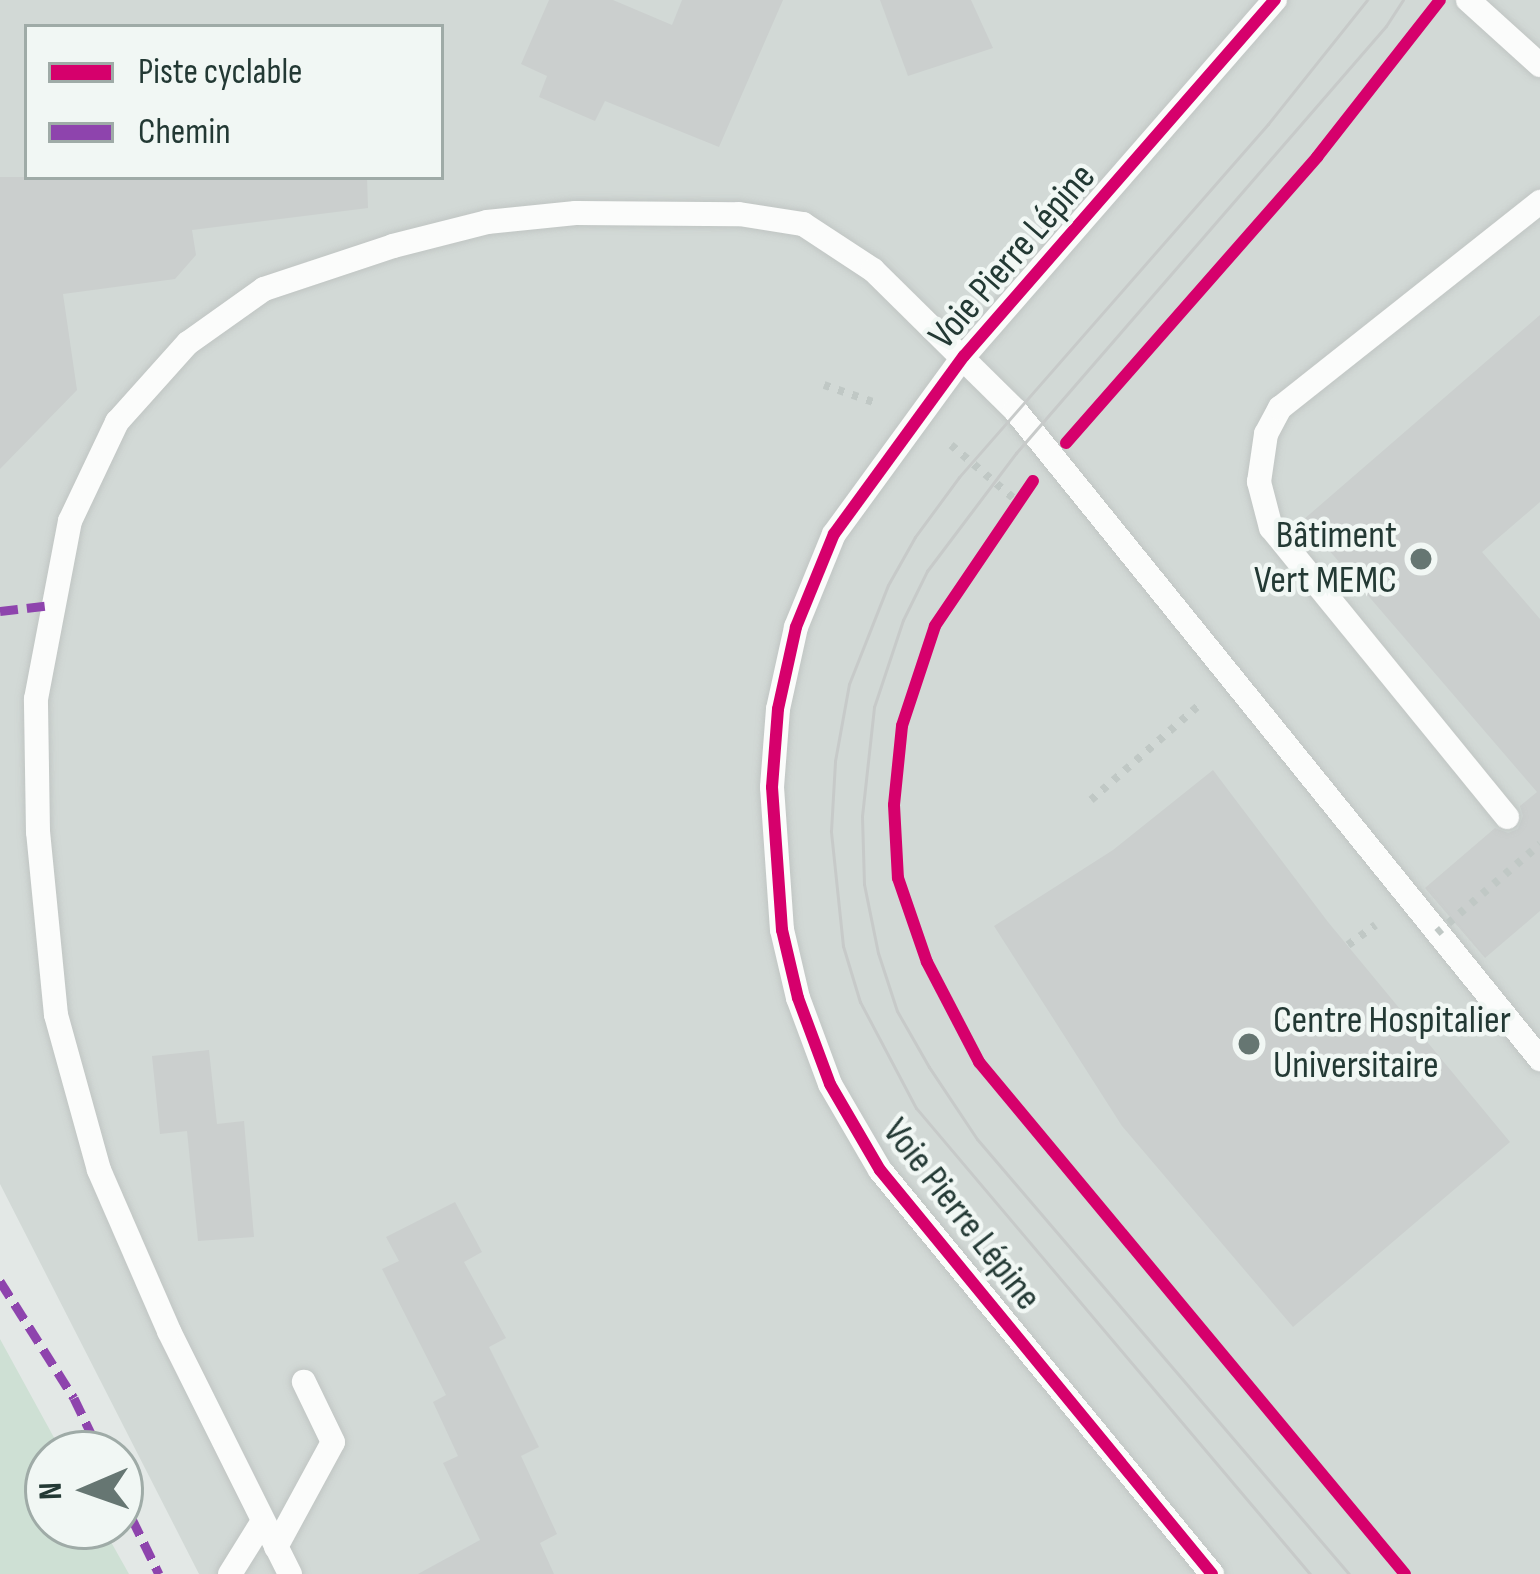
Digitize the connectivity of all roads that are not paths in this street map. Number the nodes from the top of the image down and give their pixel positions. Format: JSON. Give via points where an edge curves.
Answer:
{"nodes":[{"id":1,"x":1275,"y":0,"type":"edge"},
{"id":2,"x":1468,"y":0,"type":"edge"},
{"id":3,"x":1540,"y":65,"type":"edge"},
{"id":4,"x":1540,"y":202,"type":"edge"},
{"id":5,"x":964,"y":356,"type":"junction"},
{"id":6,"x":1508,"y":817,"type":"dead end"},
{"id":7,"x":1540,"y":1059,"type":"edge"},
{"id":8,"x":304,"y":1382,"type":"dead end"},
{"id":9,"x":263,"y":1521,"type":"junction"},
{"id":10,"x":280,"y":1563,"type":"edge"},
{"id":11,"x":230,"y":1574,"type":"edge"},
{"id":12,"x":1212,"y":1574,"type":"edge"}],
"edges":[{"from":1,"to":5,"type":"lane","name":"Voie Pierre Lépine"},
{"from":2,"to":3,"type":"lane"},
{"from":4,"to":6,"type":"lane","via":[[1280,408],[1266,434],[1259,482],[1271,528]]},
{"from":5,"to":7,"type":"lane"},
{"from":5,"to":9,"type":"lane","via":[[873,270],[803,224],[740,214],[577,213],[468,226],[264,289],[188,343],[117,422],[70,521],[35,699],[56,1015],[99,1170]]},
{"from":5,"to":12,"type":"lane","name":"Voie Pierre Lépine","via":[[834,534],[796,627],[772,787],[782,930],[830,1084],[880,1170]]},
{"from":8,"to":10,"type":"lane","via":[[333,1442]]},
{"from":9,"to":10,"type":"lane"},
{"from":9,"to":11,"type":"lane"}]}
